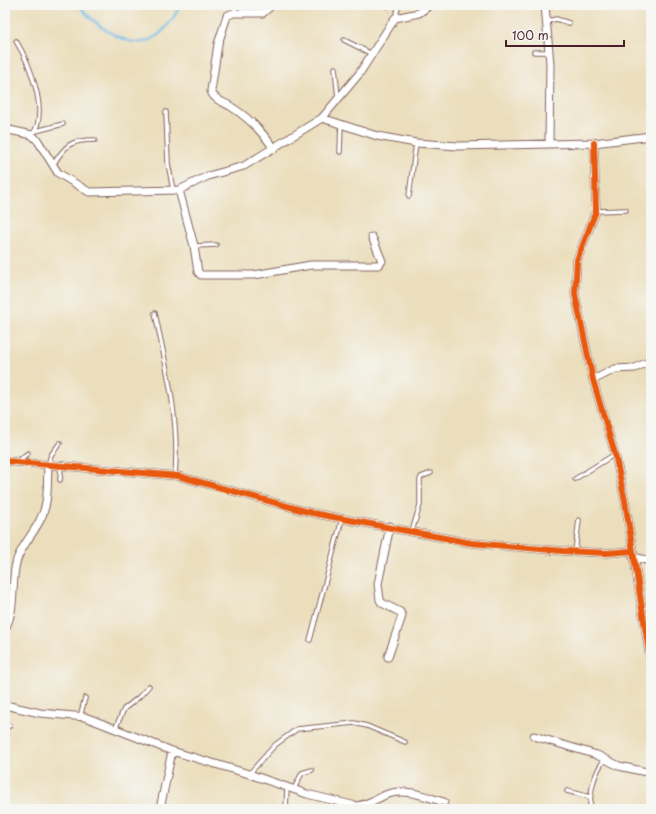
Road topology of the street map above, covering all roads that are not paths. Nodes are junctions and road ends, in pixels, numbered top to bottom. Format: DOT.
graph roads {
  1 [pos="272,5"];
  2 [pos="399,5"];
  3 [pos="430,5"];
  4 [pos="545,5"];
  5 [pos="235,9"];
  6 [pos="394,19"];
  7 [pos="548,20"];
  8 [pos="569,23"];
  9 [pos="16,40"];
  10 [pos="344,40"];
  11 [pos="534,52"];
  12 [pos="550,52"];
  13 [pos="372,54"];
  14 [pos="335,68"];
  15 [pos="338,100"];
  16 [pos="166,112"];
  17 [pos="322,118"];
  18 [pos="63,124"];
  19 [pos="341,124"];
  20 [pos="5,129"];
  21 [pos="34,133"];
  22 [pos="651,136"];
  23 [pos="95,140"];
  24 [pos="416,143"];
  25 [pos="594,143"];
  26 [pos="548,144"];
  27 [pos="274,149"];
  28 [pos="340,152"];
  29 [pos="52,166"];
  30 [pos="176,190"];
  31 [pos="408,196"];
  32 [pos="626,210"];
  33 [pos="596,211"];
  34 [pos="372,238"];
  35 [pos="216,245"];
  36 [pos="194,246"];
  37 [pos="155,312"];
  38 [pos="651,363"];
  39 [pos="594,380"];
  40 [pos="60,443"];
  41 [pos="28,453"];
  42 [pos="615,454"];
  43 [pos="5,460"];
  44 [pos="17,462"];
  45 [pos="48,465"];
  46 [pos="61,466"];
  47 [pos="431,473"];
  48 [pos="175,476"];
  49 [pos="575,478"];
  50 [pos="60,480"];
  51 [pos="342,518"];
  52 [pos="579,520"];
  53 [pos="390,526"];
  54 [pos="412,531"];
  55 [pos="575,552"];
  56 [pos="633,554"];
  57 [pos="651,561"];
  58 [pos="5,629"];
  59 [pos="310,640"];
  60 [pos="388,658"];
  61 [pos="651,665"];
  62 [pos="149,686"];
  63 [pos="85,698"];
  64 [pos="5,705"];
  65 [pos="80,717"];
  66 [pos="5,726"];
  67 [pos="10,726"];
  68 [pos="115,729"];
  69 [pos="534,736"];
  70 [pos="405,742"];
  71 [pos="172,751"];
  72 [pos="605,759"];
  73 [pos="312,770"];
  74 [pos="651,773"];
  75 [pos="249,774"];
  76 [pos="291,788"];
  77 [pos="567,791"];
  78 [pos="590,796"];
  79 [pos="444,802"];
  80 [pos="160,809"];
  81 [pos="286,809"];
  82 [pos="590,809"];
  1 -- 5 [label="street"];
  2 -- 6 [label="lane"];
  3 -- 6 [label="street"];
  4 -- 7 [label="street"];
  5 -- 27 [label="street"];
  6 -- 13 [label="street"];
  7 -- 8 [label="lane"];
  7 -- 12 [label="street"];
  9 -- 21 [label="lane"];
  10 -- 13 [label="lane"];
  11 -- 12 [label="lane"];
  12 -- 26 [label="street"];
  13 -- 15 [label="street"];
  14 -- 15 [label="lane"];
  15 -- 17 [label="street"];
  16 -- 30 [label="lane"];
  17 -- 19 [label="street"];
  17 -- 27 [label="street"];
  18 -- 21 [label="lane"];
  19 -- 24 [label="street"];
  19 -- 28 [label="lane"];
  20 -- 21 [label="street"];
  21 -- 29 [label="street"];
  22 -- 25 [label="street"];
  23 -- 29 [label="lane"];
  24 -- 26 [label="street"];
  24 -- 31 [label="lane"];
  25 -- 26 [label="street"];
  25 -- 33 [label="street"];
  27 -- 30 [label="street"];
  29 -- 30 [label="street"];
  30 -- 36 [label="street"];
  32 -- 33 [label="lane"];
  33 -- 39 [label="street"];
  34 -- 36 [label="street"];
  35 -- 36 [label="lane"];
  37 -- 48 [label="lane"];
  38 -- 39 [label="street"];
  39 -- 42 [label="street"];
  40 -- 45 [label="lane"];
  41 -- 44 [label="lane"];
  42 -- 49 [label="lane"];
  42 -- 56 [label="street"];
  43 -- 44 [label="street"];
  44 -- 45 [label="street"];
  45 -- 46 [label="street"];
  45 -- 58 [label="street"];
  46 -- 48 [label="street"];
  46 -- 50 [label="lane"];
  47 -- 54 [label="lane"];
  48 -- 51 [label="street"];
  51 -- 53 [label="street"];
  51 -- 59 [label="lane"];
  52 -- 55 [label="lane"];
  53 -- 54 [label="street"];
  53 -- 60 [label="street"];
  54 -- 55 [label="street"];
  55 -- 56 [label="street"];
  56 -- 57 [label="street"];
  56 -- 61 [label="street"];
  62 -- 68 [label="lane"];
  63 -- 65 [label="lane"];
  64 -- 65 [label="street"];
  65 -- 68 [label="street"];
  66 -- 67 [label="lane"];
  68 -- 71 [label="street"];
  69 -- 72 [label="street"];
  70 -- 75 [label="lane"];
  71 -- 75 [label="street"];
  71 -- 80 [label="street"];
  72 -- 74 [label="street"];
  72 -- 78 [label="lane"];
  73 -- 76 [label="lane"];
  75 -- 76 [label="street"];
  76 -- 79 [label="street"];
  76 -- 81 [label="lane"];
  77 -- 78 [label="lane"];
  78 -- 82 [label="lane"];
}
